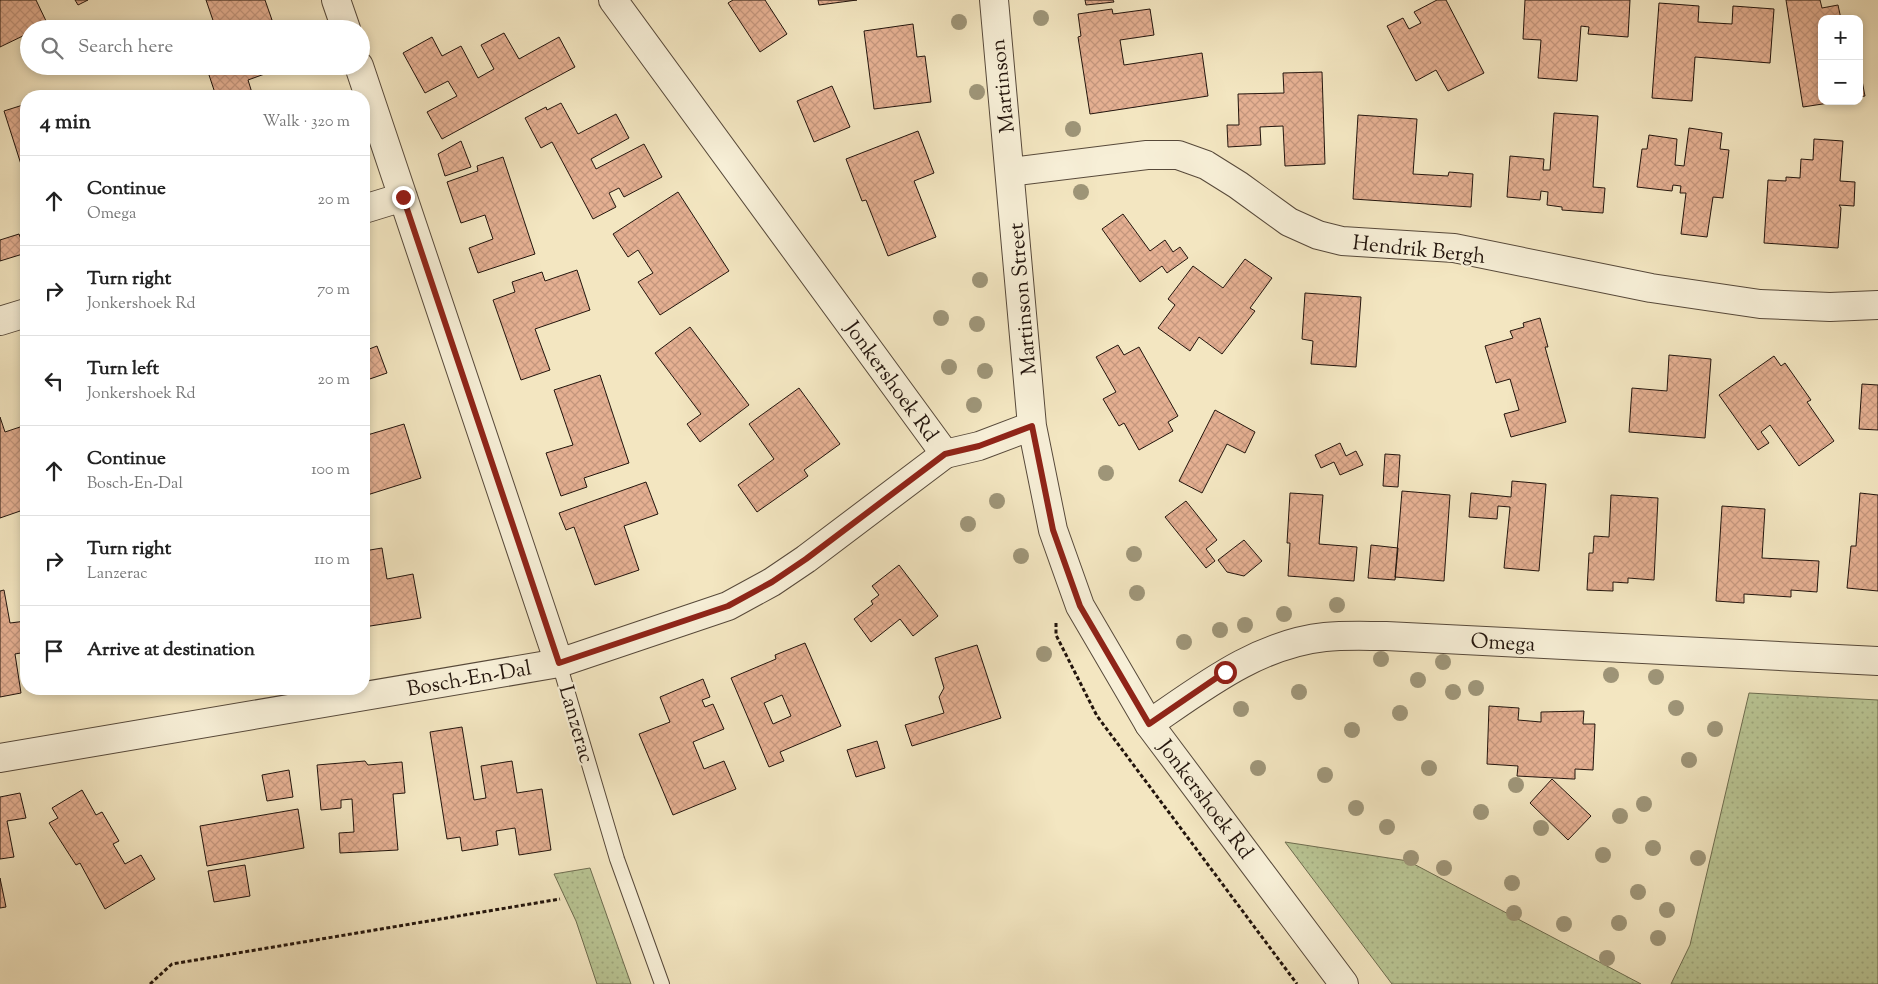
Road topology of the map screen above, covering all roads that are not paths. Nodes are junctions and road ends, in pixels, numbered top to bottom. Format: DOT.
graph roads {
  1 [pos="336,0"];
  2 [pos="614,0"];
  3 [pos="994,0"];
  4 [pos="343,20"];
  5 [pos="362,75"];
  6 [pos="367,90"];
  7 [pos="370,99"];
  8 [pos="1010,172"];
  9 [pos="403,197"];
  10 [pos="370,207"];
  11 [pos="1878,305"];
  12 [pos="20,315"];
  13 [pos="0,321"];
  14 [pos="1032,426"];
  15 [pos="945,454"];
  16 [pos="1878,661"];
  17 [pos="559,663"];
  18 [pos="1149,724"];
  19 [pos="0,758"];
  20 [pos="662,984"];
  21 [pos="1344,984"];
  1 -- 4 [label="street"];
  2 -- 15 [label="street, Jonkershoek Rd"];
  3 -- 8 [label="street, Martinson"];
  5 -- 6 [label="street, Lanzerac"];
  7 -- 9 [label="street, Lanzerac"];
  8 -- 11 [label="street, Hendrik Bergh"];
  8 -- 14 [label="street, Martinson Street"];
  9 -- 10 [label="street"];
  9 -- 17 [label="street, Lanzerac"];
  12 -- 13 [label="street"];
  14 -- 15 [label="street, Jonkershoek Rd"];
  14 -- 18 [label="street, Jonkershoek Rd"];
  15 -- 17 [label="street, Bosch-En-Dal"];
  16 -- 18 [label="street, Omega"];
  17 -- 19 [label="street, Bosch-En-Dal"];
  17 -- 20 [label="lane, Lanzerac"];
  18 -- 21 [label="street, Jonkershoek Rd"];
}
